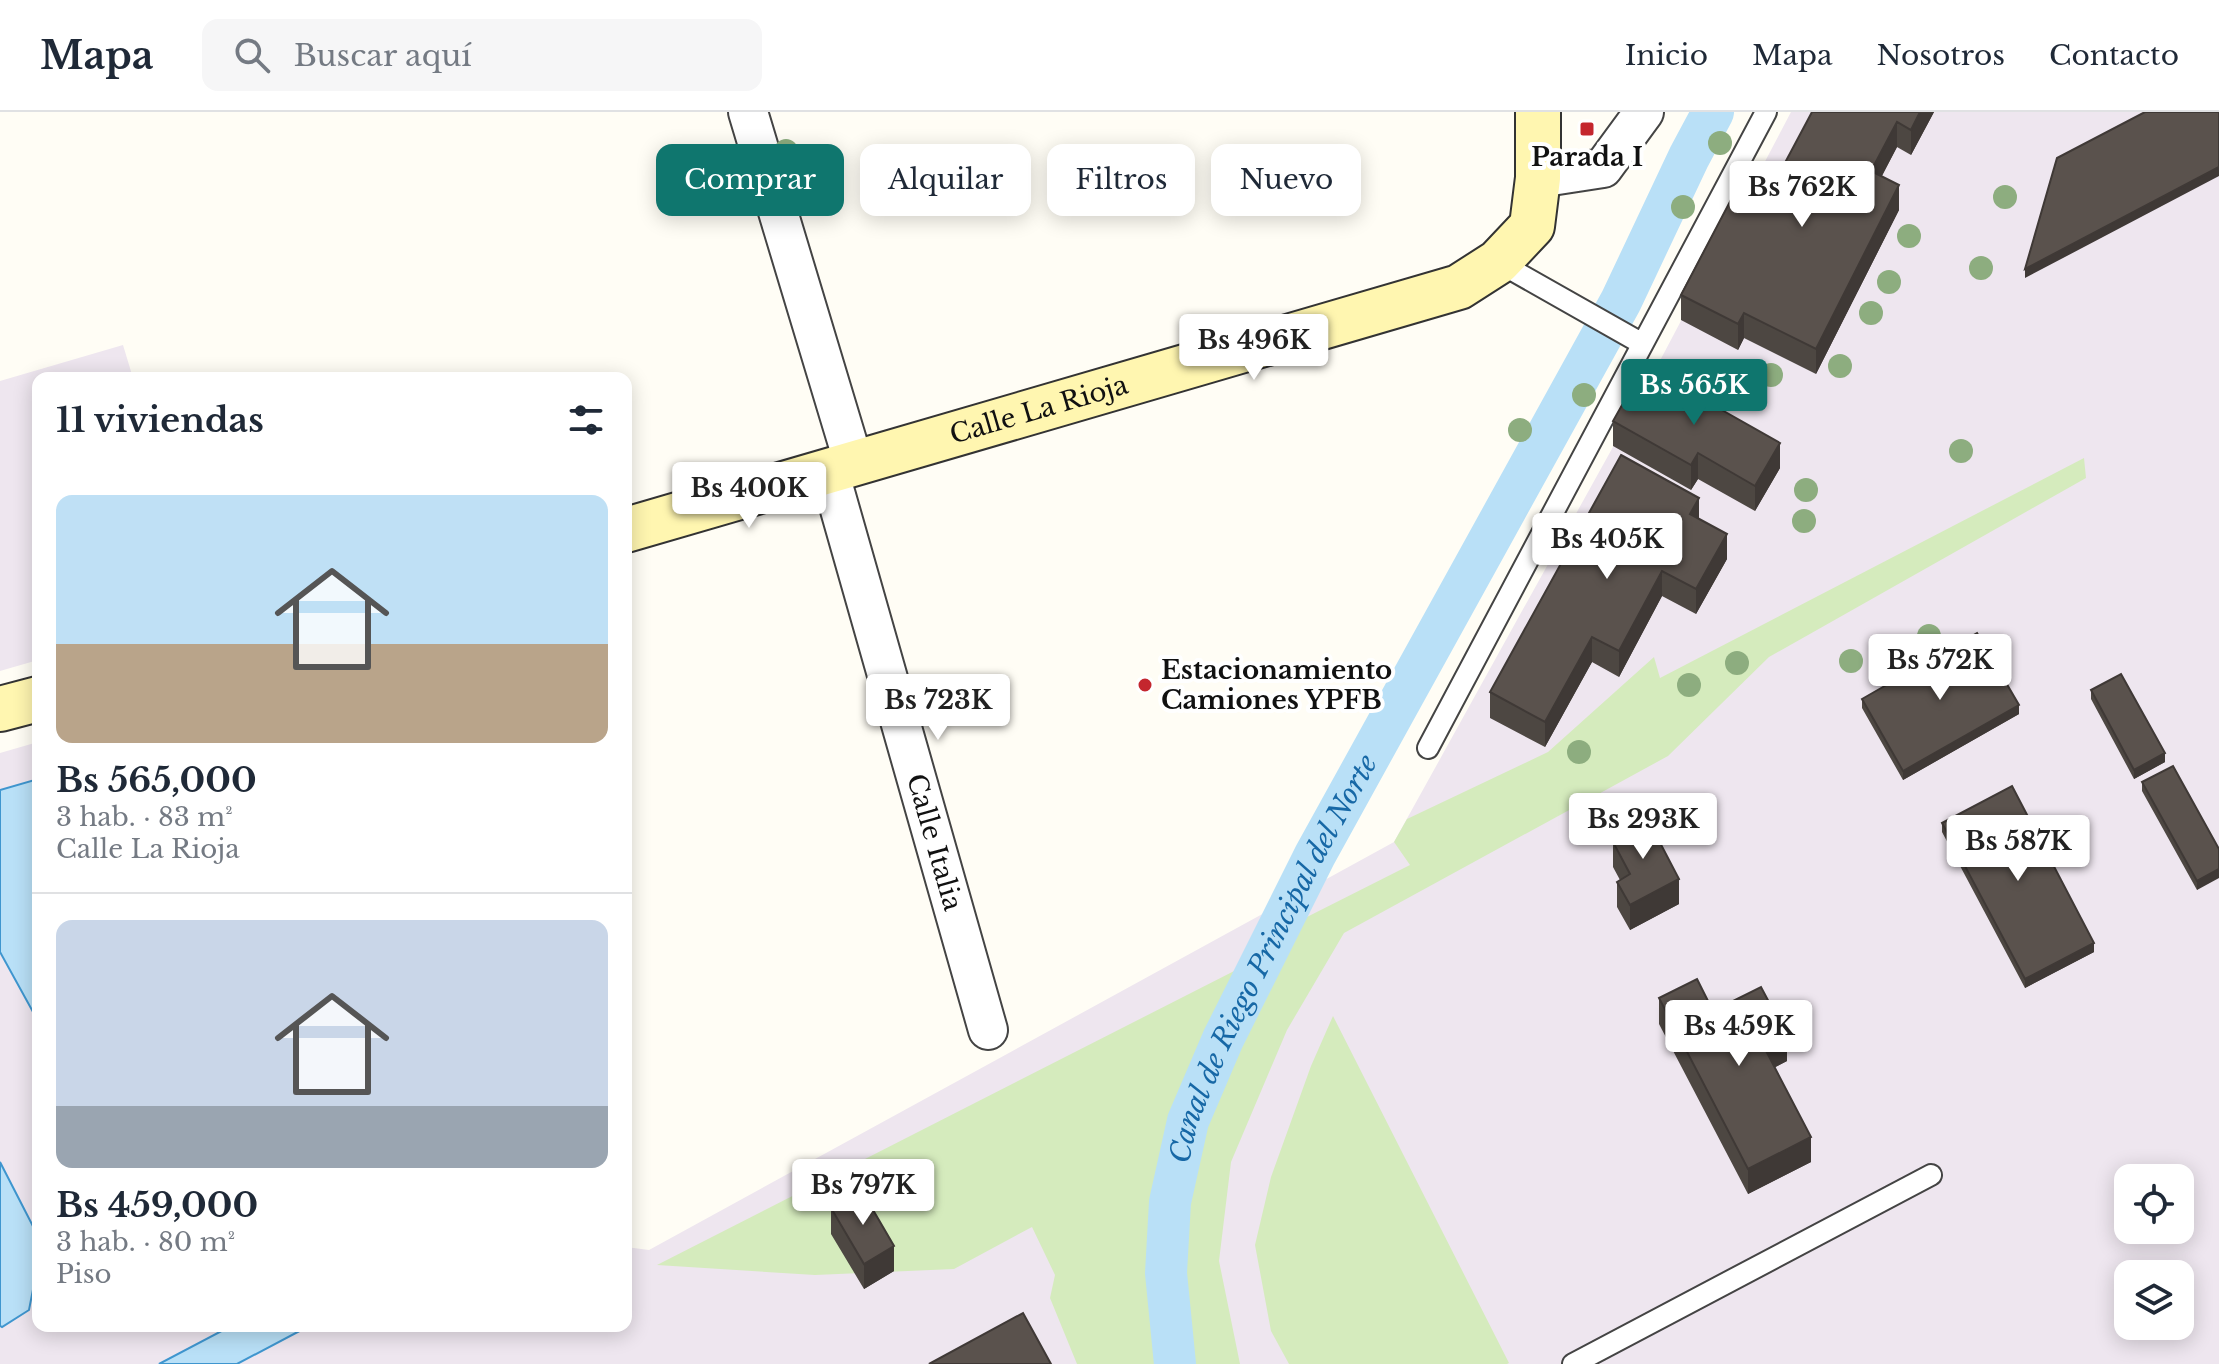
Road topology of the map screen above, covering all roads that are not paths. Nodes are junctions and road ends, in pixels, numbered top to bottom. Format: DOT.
graph roads {
  1 [pos="748,112"];
  2 [pos="1538,112"];
  3 [pos="1644,112"];
  4 [pos="1766,112"];
  5 [pos="1538,178"];
  6 [pos="1498,262"];
  7 [pos="1641,343"];
  8 [pos="841,468"];
  9 [pos="632,528"];
  10 [pos="32,701"];
  11 [pos="0,709"];
  12 [pos="1428,748"];
  13 [pos="988,1030"];
  14 [pos="1931,1175"];
  15 [pos="1573,1364"];
  1 -- 8 [label="street, Calle Italia"];
  2 -- 5 [label="street, Calle La Rioja"];
  3 -- 5 [label="street"];
  4 -- 7 [label="lane"];
  5 -- 6 [label="street, Calle La Rioja"];
  6 -- 7 [label="lane"];
  6 -- 8 [label="street, Calle La Rioja"];
  7 -- 12 [label="lane"];
  8 -- 9 [label="street, Calle La Rioja"];
  8 -- 13 [label="street, Calle Italia"];
  10 -- 11 [label="street"];
  14 -- 15 [label="lane"];
}
